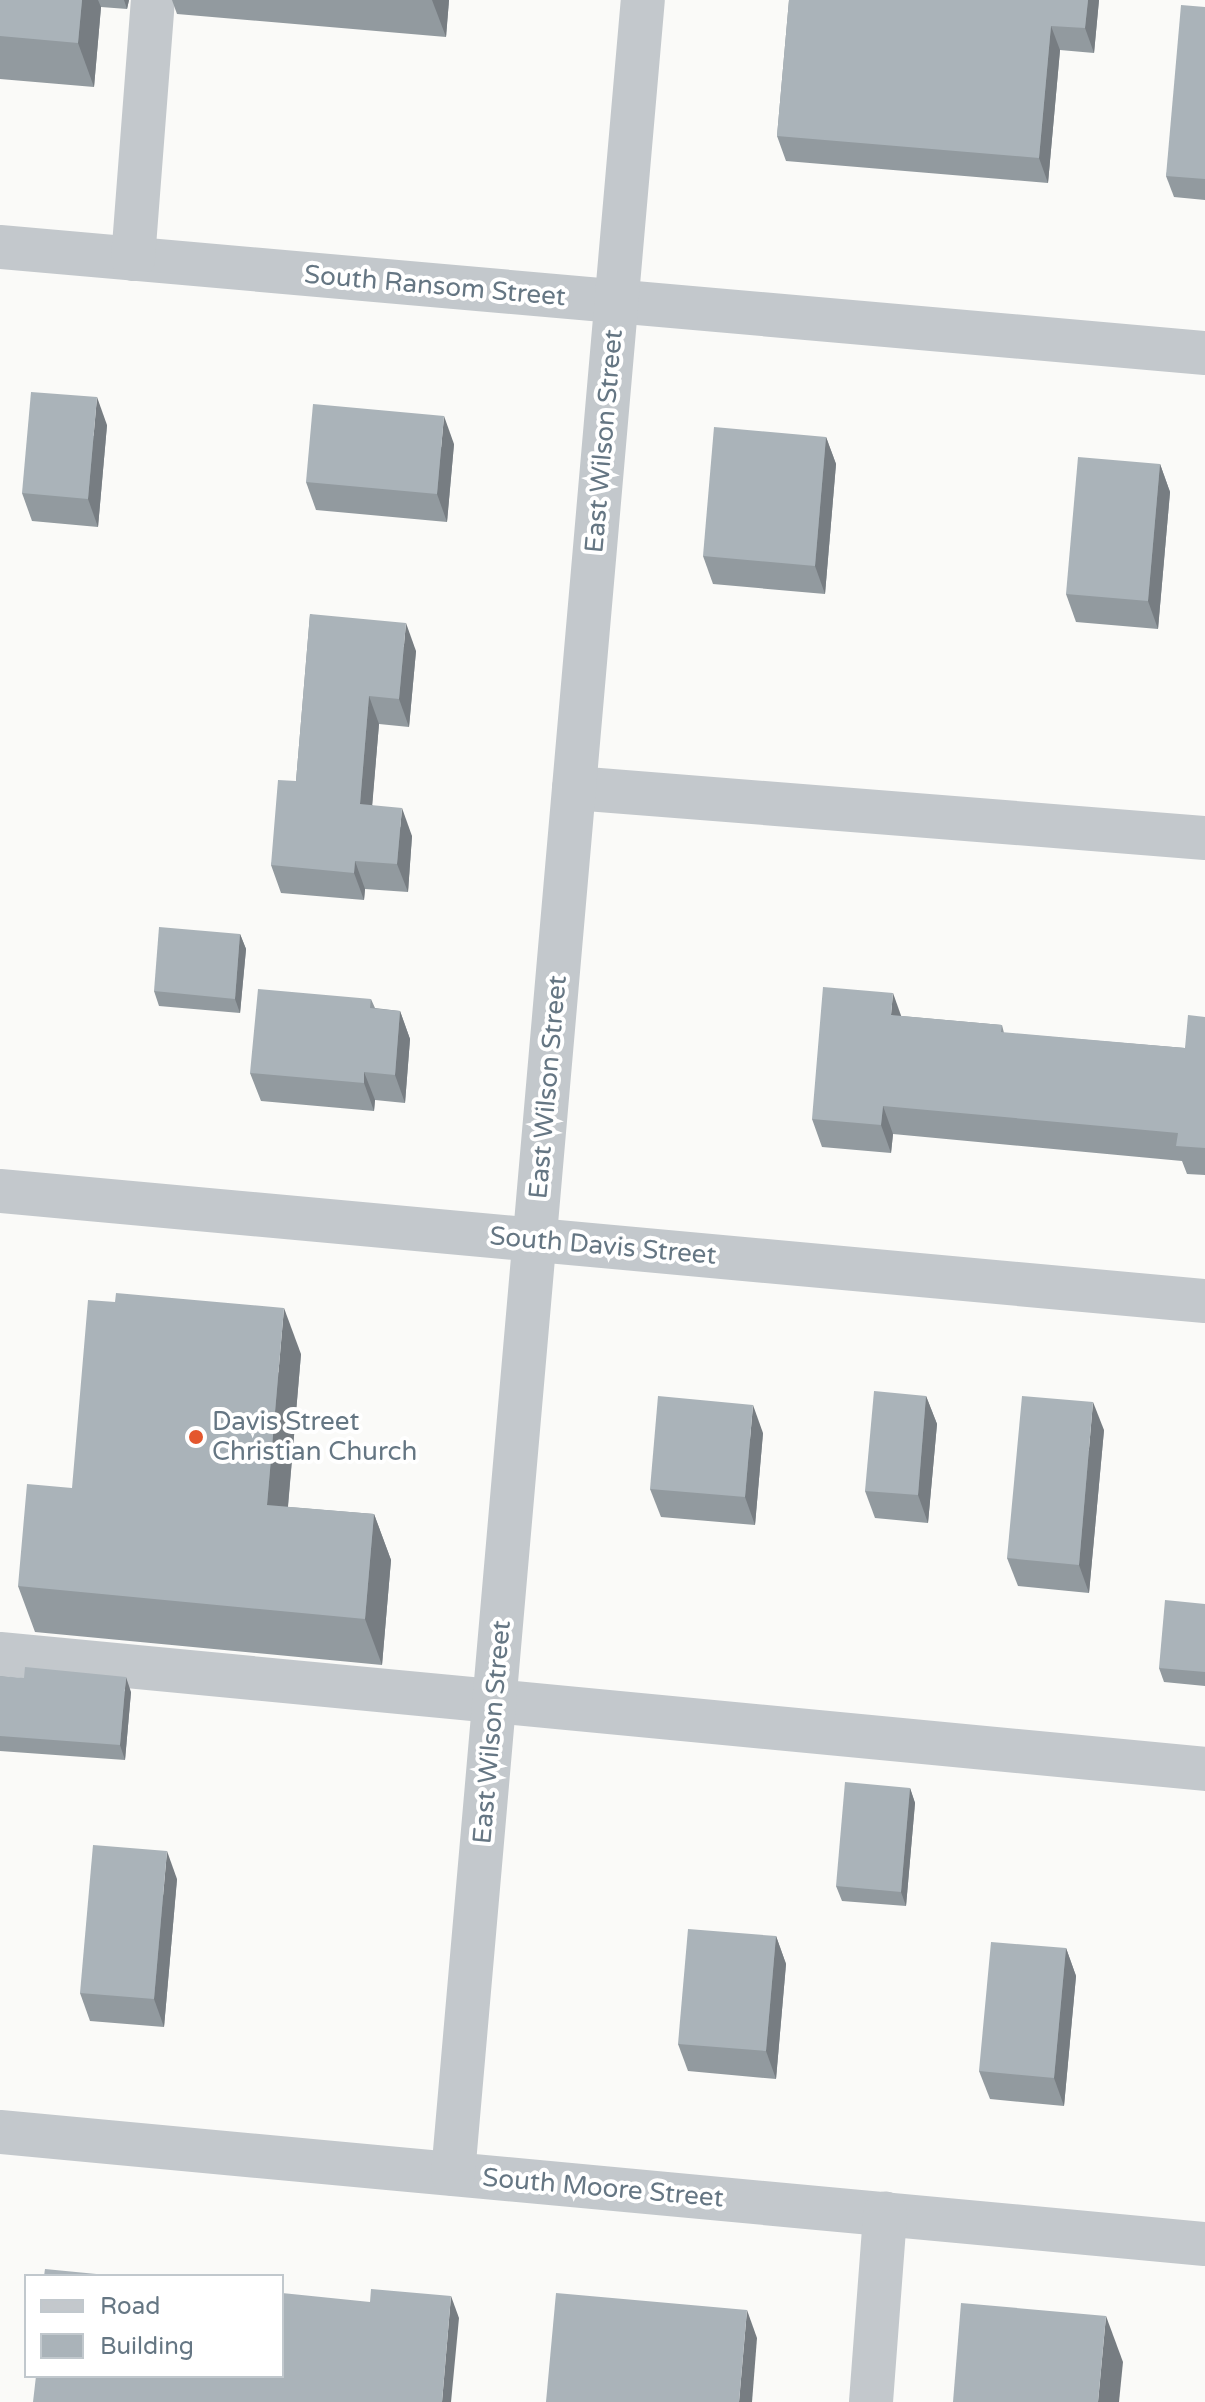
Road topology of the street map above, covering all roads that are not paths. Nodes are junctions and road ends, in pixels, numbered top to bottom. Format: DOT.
graph roads {
  1 [pos="153,0"];
  2 [pos="643,0"];
  3 [pos="0,247"];
  4 [pos="133,259"];
  5 [pos="616,302"];
  6 [pos="1205,353"];
  7 [pos="574,788"];
  8 [pos="1205,838"];
  9 [pos="0,1191"];
  10 [pos="535,1241"];
  11 [pos="1205,1301"];
  12 [pos="0,1654"];
  13 [pos="495,1702"];
  14 [pos="1205,1769"];
  15 [pos="0,2132"];
  16 [pos="453,2174"];
  17 [pos="885,2214"];
  18 [pos="1205,2244"];
  19 [pos="871,2402"];
  1 -- 4 [label="street"];
  2 -- 5 [label="street, East Wilson Street"];
  3 -- 4 [label="street, South Ransom Street"];
  4 -- 5 [label="street, South Ransom Street"];
  5 -- 6 [label="street, South Ransom Street"];
  5 -- 7 [label="street, East Wilson Street"];
  7 -- 8 [label="street"];
  7 -- 10 [label="street, East Wilson Street"];
  9 -- 10 [label="street, South Davis Street"];
  10 -- 11 [label="street, South Davis Street"];
  10 -- 13 [label="street, East Wilson Street"];
  12 -- 13 [label="street"];
  13 -- 14 [label="street"];
  13 -- 16 [label="street, East Wilson Street"];
  15 -- 16 [label="street, South Moore Street"];
  16 -- 17 [label="street, South Moore Street"];
  17 -- 18 [label="street, South Moore Street"];
  17 -- 19 [label="street"];
}
